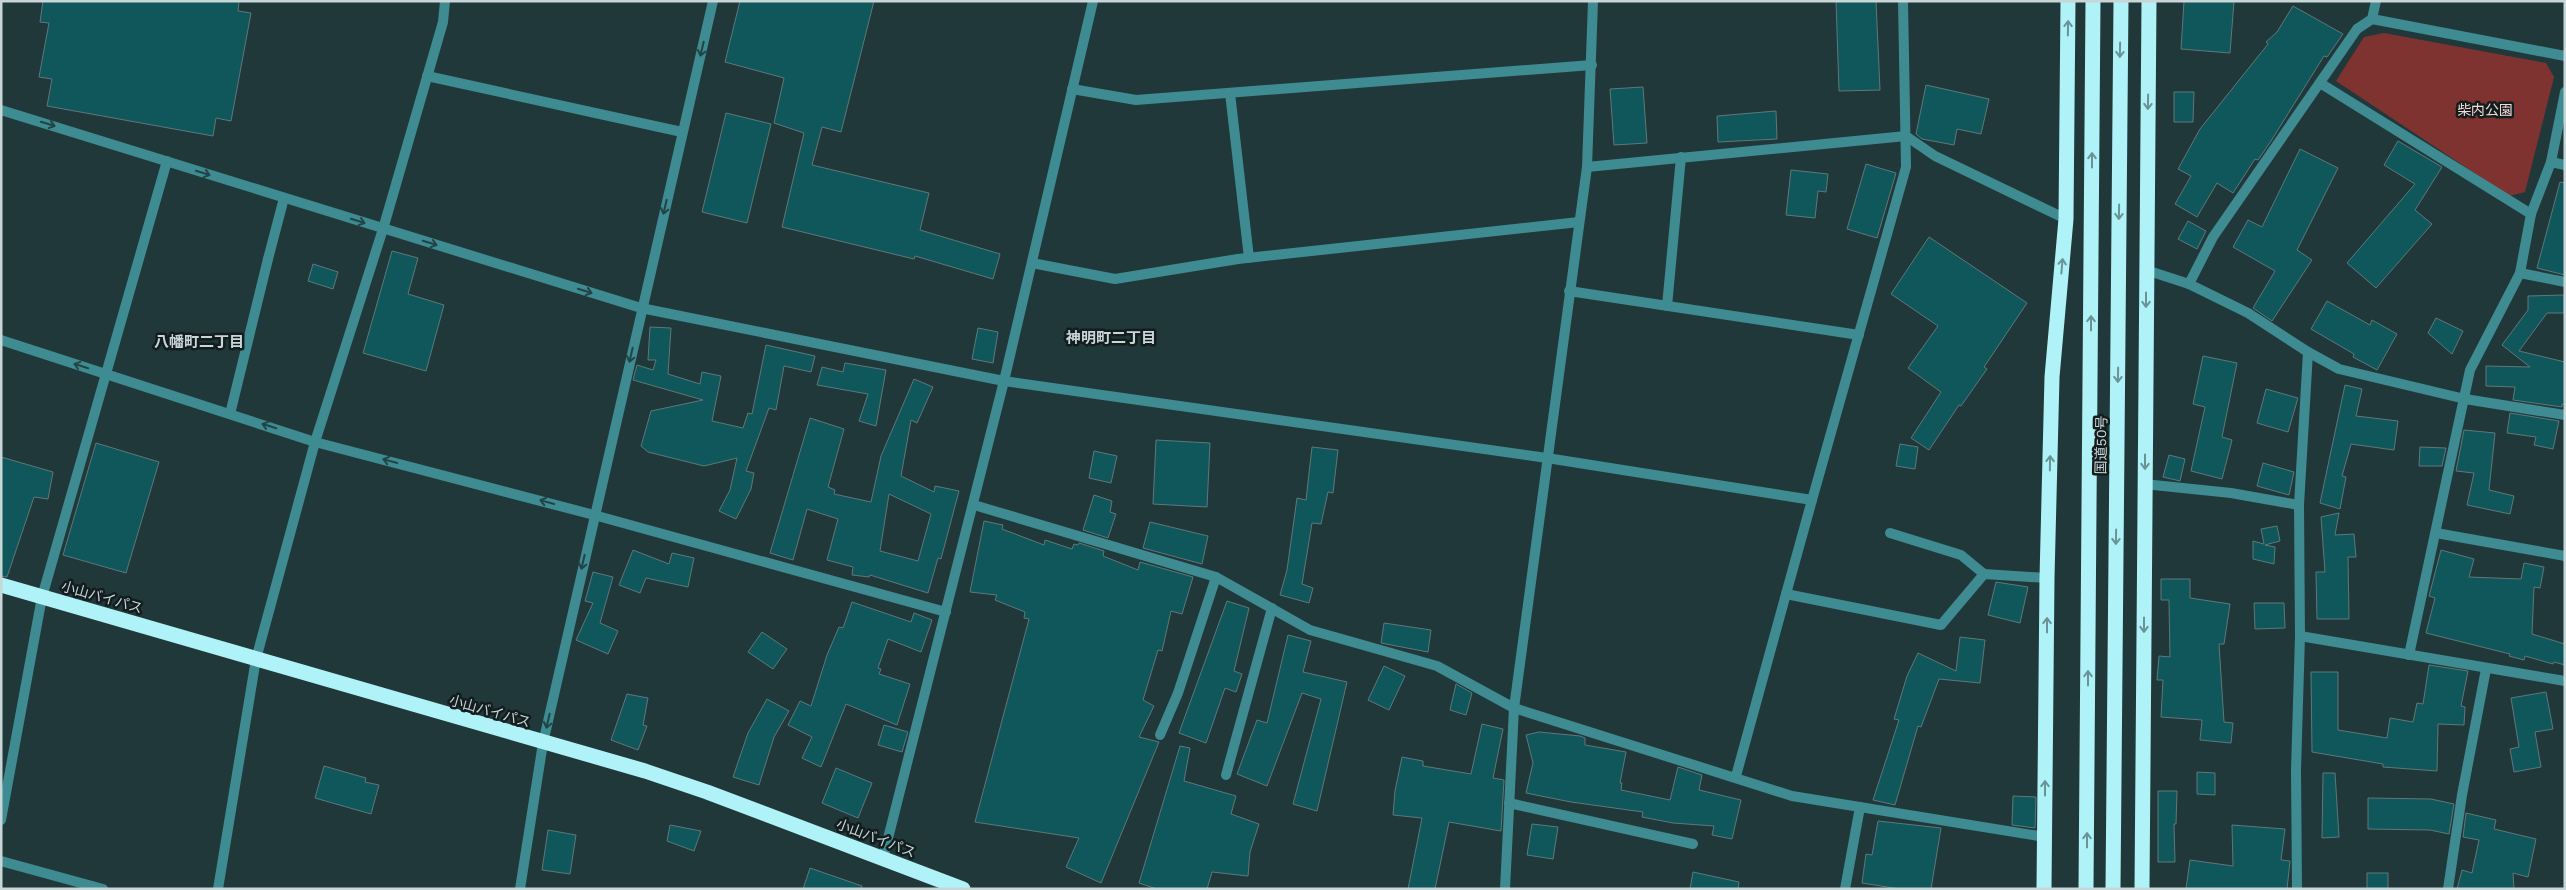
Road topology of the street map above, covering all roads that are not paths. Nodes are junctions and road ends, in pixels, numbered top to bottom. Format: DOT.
graph roads {
  1 [pos="445,1"];
  2 [pos="713,1"];
  3 [pos="1093,1"];
  4 [pos="1593,1"];
  5 [pos="1902,1"];
  6 [pos="2068,1"];
  7 [pos="2093,1"];
  8 [pos="2121,1"];
  9 [pos="2149,1"];
  10 [pos="2376,1"];
  11 [pos="2372,19"];
  12 [pos="2565,56"];
  13 [pos="1592,65"];
  14 [pos="427,76"];
  15 [pos="2320,83"];
  16 [pos="1072,89"];
  17 [pos="2565,92"];
  18 [pos="1230,93"];
  19 [pos="1,110"];
  20 [pos="682,132"];
  21 [pos="1906,136"];
  22 [pos="1681,157"];
  23 [pos="167,161"];
  24 [pos="2551,162"];
  25 [pos="2565,165"];
  26 [pos="1587,167"];
  27 [pos="284,198"];
  28 [pos="2531,214"];
  29 [pos="2066,219"];
  30 [pos="1579,222"];
  31 [pos="383,229"];
  32 [pos="1249,258"];
  33 [pos="1032,263"];
  34 [pos="2146,270"];
  35 [pos="2520,273"];
  36 [pos="2565,282"];
  37 [pos="2189,284"];
  38 [pos="1570,291"];
  39 [pos="1667,306"];
  40 [pos="642,308"];
  41 [pos="1859,336"];
  42 [pos="1,340"];
  43 [pos="2308,352"];
  44 [pos="106,374"];
  45 [pos="1004,381"];
  46 [pos="2465,399"];
  47 [pos="230,414"];
  48 [pos="2565,415"];
  49 [pos="315,442"];
  50 [pos="1546,458"];
  51 [pos="2144,484"];
  52 [pos="1812,500"];
  53 [pos="974,505"];
  54 [pos="2299,505"];
  55 [pos="594,515"];
  56 [pos="1890,533"];
  57 [pos="2436,533"];
  58 [pos="2565,556"];
  59 [pos="1984,574"];
  60 [pos="1216,577"];
  61 [pos="2047,578"];
  62 [pos="1,586"];
  63 [pos="1786,594"];
  64 [pos="42,597"];
  65 [pos="1272,608"];
  66 [pos="946,612"];
  67 [pos="2300,636"];
  68 [pos="2409,655"];
  69 [pos="256,659"];
  70 [pos="2486,669"];
  71 [pos="2565,681"];
  72 [pos="1514,708"];
  73 [pos="1160,734"];
  74 [pos="543,743"];
  75 [pos="1226,775"];
  76 [pos="1736,776"];
  77 [pos="1509,802"];
  78 [pos="1860,807"];
  79 [pos="1,820"];
  80 [pos="2045,837"];
  81 [pos="1693,844"];
  82 [pos="883,858"];
  83 [pos="1,861"];
  84 [pos="103,889"];
  85 [pos="218,889"];
  86 [pos="520,889"];
  87 [pos="963,889"];
  88 [pos="1505,889"];
  89 [pos="1845,889"];
  90 [pos="2044,889"];
  91 [pos="2086,889"];
  92 [pos="2113,889"];
  93 [pos="2142,889"];
  94 [pos="2297,889"];
  95 [pos="2448,889"];
  1 -- 14 [label="street"];
  2 -- 20 [label="street, one-way"];
  3 -- 16 [label="street"];
  4 -- 13 [label="street"];
  5 -- 21 [label="street"];
  29 -- 6 [label="highway, one-way"];
  91 -- 7 [label="highway, 国道50号, one-way"];
  8 -- 92 [label="highway, 国道50号, one-way"];
  9 -- 34 [label="highway, one-way"];
  10 -- 11 [label="street"];
  11 -- 12 [label="street"];
  11 -- 15 [label="street"];
  13 -- 18 [label="street"];
  13 -- 26 [label="street"];
  14 -- 20 [label="street"];
  14 -- 31 [label="street"];
  15 -- 28 [label="street"];
  15 -- 37 [label="street"];
  16 -- 18 [label="street"];
  16 -- 33 [label="street"];
  17 -- 24 [label="street"];
  18 -- 32 [label="street"];
  19 -- 23 [label="street, one-way"];
  20 -- 40 [label="street, one-way"];
  21 -- 22 [label="street"];
  21 -- 29 [label="street"];
  21 -- 41 [label="street"];
  22 -- 26 [label="street"];
  22 -- 39 [label="street"];
  23 -- 27 [label="street, one-way"];
  23 -- 44 [label="street"];
  24 -- 25 [label="street"];
  24 -- 28 [label="street"];
  26 -- 30 [label="street"];
  27 -- 31 [label="street, one-way"];
  27 -- 47 [label="street"];
  28 -- 35 [label="street"];
  61 -- 29 [label="highway, one-way"];
  30 -- 32 [label="street"];
  30 -- 38 [label="street"];
  31 -- 40 [label="street, one-way"];
  31 -- 49 [label="street"];
  32 -- 33 [label="street"];
  33 -- 45 [label="street"];
  34 -- 37 [label="street"];
  34 -- 51 [label="highway, one-way"];
  35 -- 36 [label="street"];
  35 -- 46 [label="street"];
  37 -- 43 [label="street"];
  38 -- 39 [label="street"];
  38 -- 50 [label="street"];
  39 -- 41 [label="street"];
  40 -- 45 [label="street"];
  40 -- 55 [label="street, one-way"];
  41 -- 52 [label="street"];
  44 -- 42 [label="street, one-way"];
  43 -- 46 [label="street"];
  43 -- 54 [label="street"];
  44 -- 47 [label="street"];
  44 -- 64 [label="street"];
  45 -- 50 [label="street"];
  45 -- 53 [label="street"];
  46 -- 48 [label="street"];
  46 -- 57 [label="street"];
  49 -- 47 [label="street, one-way"];
  55 -- 49 [label="street, one-way"];
  49 -- 69 [label="street"];
  50 -- 52 [label="street"];
  50 -- 72 [label="street"];
  51 -- 54 [label="street"];
  51 -- 93 [label="highway, one-way"];
  52 -- 63 [label="street"];
  53 -- 60 [label="street"];
  53 -- 66 [label="street"];
  54 -- 67 [label="street"];
  55 -- 66 [label="street"];
  55 -- 74 [label="street, one-way"];
  56 -- 59 [label="street"];
  57 -- 58 [label="street"];
  57 -- 68 [label="street"];
  59 -- 61 [label="street"];
  59 -- 63 [label="street"];
  60 -- 65 [label="street"];
  60 -- 73 [label="street"];
  80 -- 61 [label="highway, one-way"];
  62 -- 64 [label="highway, 小山バイパス"];
  63 -- 76 [label="street"];
  64 -- 69 [label="highway, 小山バイパス"];
  64 -- 79 [label="street"];
  65 -- 72 [label="street"];
  65 -- 75 [label="street"];
  66 -- 82 [label="street"];
  67 -- 68 [label="street"];
  67 -- 94 [label="street"];
  68 -- 70 [label="street"];
  69 -- 74 [label="highway, 小山バイパス"];
  69 -- 85 [label="street"];
  70 -- 71 [label="street"];
  70 -- 95 [label="street"];
  72 -- 76 [label="street"];
  72 -- 77 [label="street"];
  74 -- 82 [label="highway, 小山バイパス"];
  74 -- 86 [label="street"];
  76 -- 78 [label="street"];
  77 -- 81 [label="street"];
  77 -- 88 [label="street"];
  78 -- 80 [label="street"];
  78 -- 89 [label="street"];
  80 -- 90 [label="highway"];
  82 -- 87 [label="highway, 小山バイパス"];
  83 -- 84 [label="street"];
}
